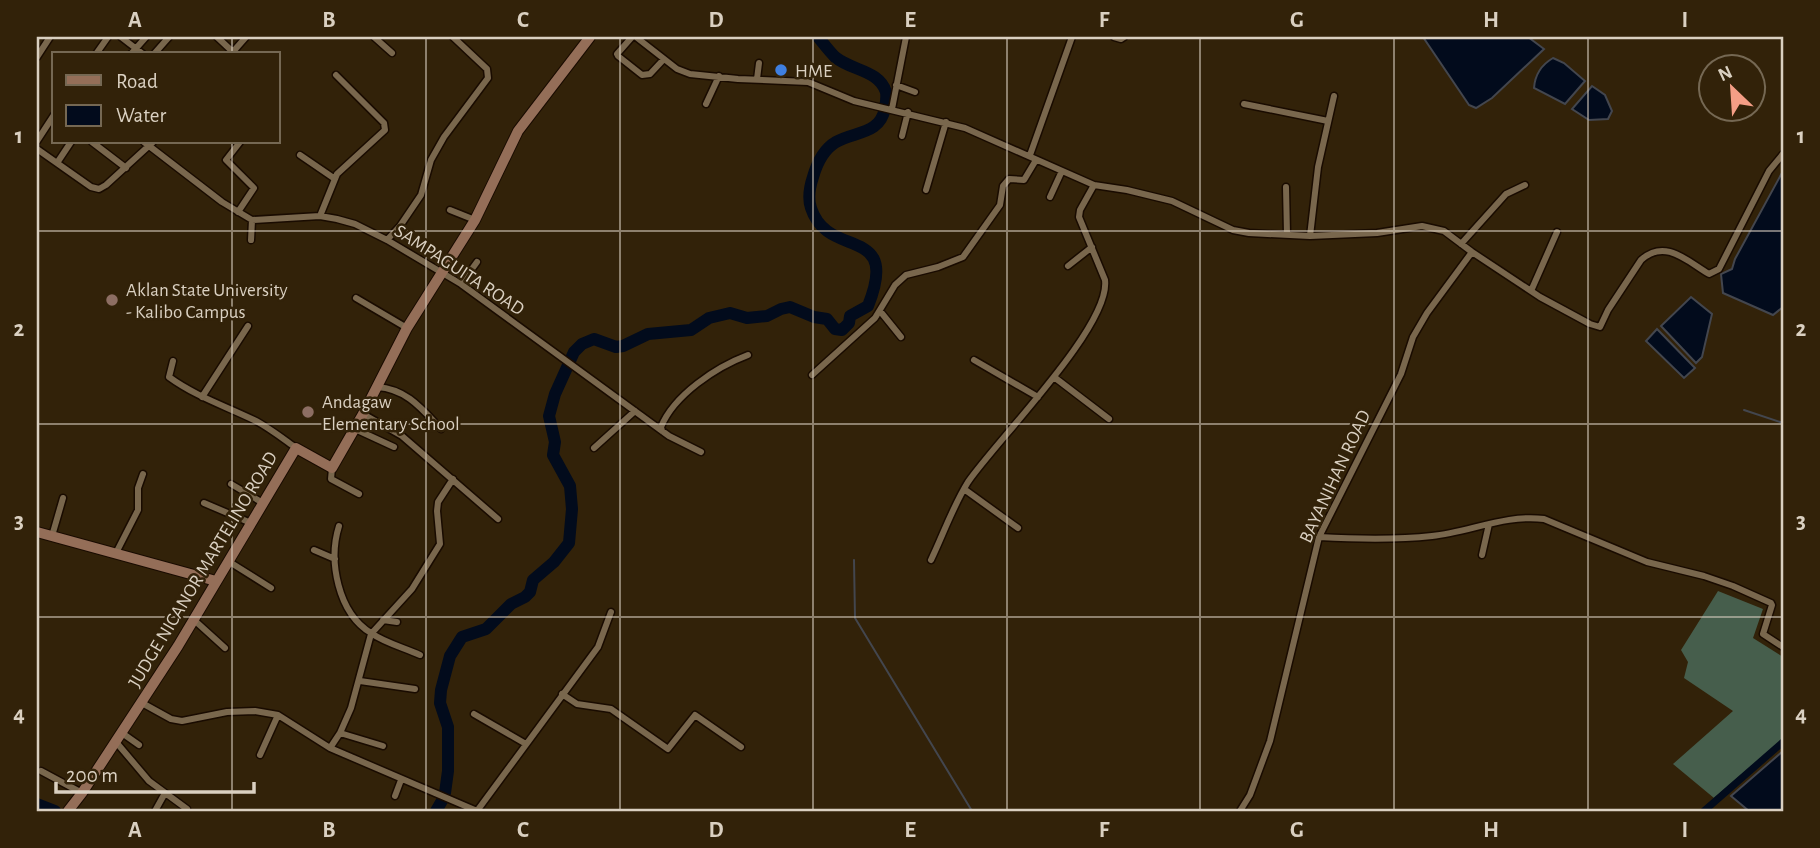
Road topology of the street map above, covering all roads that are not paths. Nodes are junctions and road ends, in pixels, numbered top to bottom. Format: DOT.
graph roads {
  1 [pos="50,37"];
  2 [pos="108,37"];
  3 [pos="121,37"];
  4 [pos="146,37"];
  5 [pos="169,37"];
  6 [pos="217,37"];
  7 [pos="246,37"];
  8 [pos="374,37"];
  9 [pos="453,37"];
  10 [pos="590,37"];
  11 [pos="634,37"];
  12 [pos="906,37"];
  13 [pos="1072,37"];
  14 [pos="1114,37"];
  15 [pos="1124,37"];
  16 [pos="37,39"];
  17 [pos="44,45"];
  18 [pos="160,47"];
  19 [pos="97,52"];
  20 [pos="133,52"];
  21 [pos="156,52"];
  22 [pos="231,52"];
  23 [pos="233,52"];
  24 [pos="392,53"];
  25 [pos="37,57"];
  26 [pos="664,59"];
  27 [pos="683,60"];
  28 [pos="759,63"];
  29 [pos="677,69"];
  30 [pos="336,75"];
  31 [pos="719,76"];
  32 [pos="757,79"];
  33 [pos="896,85"];
  34 [pos="915,92"];
  35 [pos="1334,96"];
  36 [pos="706,104"];
  37 [pos="1244,104"];
  38 [pos="890,108"];
  39 [pos="908,113"];
  40 [pos="52,119"];
  41 [pos="1328,121"];
  42 [pos="946,122"];
  43 [pos="902,136"];
  44 [pos="37,141"];
  45 [pos="70,144"];
  46 [pos="95,144"];
  47 [pos="148,144"];
  48 [pos="150,144"];
  49 [pos="238,144"];
  50 [pos="37,149"];
  51 [pos="1783,154"];
  52 [pos="300,155"];
  53 [pos="1033,158"];
  54 [pos="57,163"];
  55 [pos="126,168"];
  56 [pos="1061,173"];
  57 [pos="335,178"];
  58 [pos="1525,184"];
  59 [pos="1094,186"];
  60 [pos="1286,187"];
  61 [pos="926,190"];
  62 [pos="1051,197"];
  63 [pos="450,210"];
  64 [pos="238,212"];
  65 [pos="320,216"];
  66 [pos="252,220"];
  67 [pos="475,220"];
  68 [pos="1557,232"];
  69 [pos="1287,234"];
  70 [pos="1310,236"];
  71 [pos="251,240"];
  72 [pos="387,240"];
  73 [pos="1461,244"];
  74 [pos="1092,247"];
  75 [pos="1472,252"];
  76 [pos="477,262"];
  77 [pos="1068,266"];
  78 [pos="441,271"];
  79 [pos="461,284"];
  80 [pos="1531,291"];
  81 [pos="356,298"];
  82 [pos="880,312"];
  83 [pos="248,326"];
  84 [pos="407,328"];
  85 [pos="901,337"];
  86 [pos="748,355"];
  87 [pos="974,360"];
  88 [pos="173,361"];
  89 [pos="812,374"];
  90 [pos="1054,377"];
  91 [pos="377,387"];
  92 [pos="202,397"];
  93 [pos="1038,397"];
  94 [pos="635,411"];
  95 [pos="363,414"];
  96 [pos="1109,419"];
  97 [pos="355,429"];
  98 [pos="441,429"];
  99 [pos="662,431"];
  100 [pos="394,447"];
  101 [pos="296,448"];
  102 [pos="594,448"];
  103 [pos="701,452"];
  104 [pos="332,468"];
  105 [pos="143,474"];
  106 [pos="453,479"];
  107 [pos="230,484"];
  108 [pos="964,489"];
  109 [pos="359,494"];
  110 [pos="63,498"];
  111 [pos="204,503"];
  112 [pos="263,503"];
  113 [pos="498,519"];
  114 [pos="251,523"];
  115 [pos="1489,524"];
  116 [pos="339,526"];
  117 [pos="1018,527"];
  118 [pos="37,532"];
  119 [pos="51,536"];
  120 [pos="1319,537"];
  121 [pos="314,550"];
  122 [pos="116,553"];
  123 [pos="1482,555"];
  124 [pos="335,559"];
  125 [pos="931,560"];
  126 [pos="228,561"];
  127 [pos="216,581"];
  128 [pos="271,588"];
  129 [pos="611,611"];
  130 [pos="193,619"];
  131 [pos="383,620"];
  132 [pos="397,622"];
  133 [pos="371,634"];
  134 [pos="1783,647"];
  135 [pos="225,648"];
  136 [pos="420,655"];
  137 [pos="360,681"];
  138 [pos="415,689"];
  139 [pos="562,694"];
  140 [pos="142,703"];
  141 [pos="278,715"];
  142 [pos="474,715"];
  143 [pos="340,733"];
  144 [pos="119,737"];
  145 [pos="526,744"];
  146 [pos="139,745"];
  147 [pos="383,746"];
  148 [pos="741,747"];
  149 [pos="330,748"];
  150 [pos="260,755"];
  151 [pos="41,771"];
  152 [pos="401,780"];
  153 [pos="82,793"];
  154 [pos="164,793"];
  155 [pos="395,796"];
  156 [pos="187,809"];
  157 [pos="68,811"];
  158 [pos="155,811"];
  159 [pos="477,811"];
  160 [pos="1240,811"];
  1 -- 17 [label="street"];
  2 -- 19 [label="street"];
  3 -- 20 [label="street"];
  4 -- 18 [label="street"];
  4 -- 20 [label="street"];
  5 -- 18 [label="street"];
  6 -- 22 [label="street"];
  7 -- 23 [label="street"];
  8 -- 24 [label="street"];
  9 -- 72 [label="street"];
  10 -- 67 [label="street"];
  11 -- 26 [label="street"];
  11 -- 26 [label="street"];
  12 -- 33 [label="street"];
  13 -- 53 [label="street"];
  14 -- 15 [label="street"];
  16 -- 17 [label="street"];
  17 -- 25 [label="street"];
  18 -- 21 [label="street"];
  26 -- 29 [label="street"];
  27 -- 29 [label="street"];
  28 -- 32 [label="street"];
  29 -- 31 [label="street"];
  30 -- 57 [label="street"];
  31 -- 32 [label="street"];
  31 -- 36 [label="street"];
  32 -- 38 [label="street"];
  33 -- 34 [label="street"];
  33 -- 38 [label="street"];
  35 -- 41 [label="street"];
  37 -- 41 [label="street"];
  38 -- 39 [label="street"];
  39 -- 42 [label="street"];
  39 -- 43 [label="street"];
  40 -- 44 [label="street"];
  41 -- 70 [label="street"];
  42 -- 53 [label="street"];
  42 -- 61 [label="street"];
  45 -- 54 [label="street"];
  46 -- 55 [label="street"];
  47 -- 55 [label="street"];
  48 -- 64 [label="street"];
  49 -- 64 [label="street"];
  50 -- 54 [label="street"];
  51 -- 80 [label="street"];
  52 -- 57 [label="street"];
  53 -- 56 [label="street"];
  53 -- 82 [label="street"];
  54 -- 55 [label="street"];
  56 -- 59 [label="street"];
  56 -- 62 [label="street"];
  57 -- 65 [label="street"];
  58 -- 73 [label="street"];
  59 -- 69 [label="street"];
  59 -- 74 [label="street"];
  60 -- 69 [label="street"];
  63 -- 67 [label="street"];
  64 -- 66 [label="street"];
  65 -- 66 [label="street, SAMPAGUITA ROAD"];
  65 -- 72 [label="street, SAMPAGUITA ROAD"];
  66 -- 71 [label="street"];
  67 -- 78 [label="street"];
  68 -- 80 [label="street"];
  69 -- 70 [label="street"];
  70 -- 73 [label="street"];
  72 -- 78 [label="street, SAMPAGUITA ROAD"];
  73 -- 75 [label="street"];
  74 -- 77 [label="street"];
  74 -- 90 [label="street"];
  75 -- 80 [label="street"];
  75 -- 120 [label="street, BAYANIHAN ROAD"];
  76 -- 79 [label="street"];
  78 -- 79 [label="street, SAMPAGUITA ROAD"];
  78 -- 84 [label="street"];
  79 -- 94 [label="street, SAMPAGUITA ROAD"];
  81 -- 84 [label="street"];
  82 -- 85 [label="street"];
  82 -- 89 [label="street"];
  83 -- 92 [label="street"];
  84 -- 91 [label="street"];
  86 -- 99 [label="street"];
  87 -- 93 [label="street"];
  88 -- 92 [label="street"];
  90 -- 93 [label="street"];
  90 -- 96 [label="street"];
  91 -- 95 [label="street"];
  91 -- 98 [label="street"];
  92 -- 101 [label="street"];
  93 -- 108 [label="street"];
  94 -- 99 [label="street, SAMPAGUITA ROAD"];
  94 -- 102 [label="street"];
  95 -- 97 [label="street"];
  95 -- 106 [label="street"];
  97 -- 100 [label="street"];
  97 -- 104 [label="street"];
  99 -- 103 [label="street, SAMPAGUITA ROAD"];
  101 -- 104 [label="street, JUDGE NICANOR MARTELINO ROAD"];
  101 -- 112 [label="street, JUDGE NICANOR MARTELINO ROAD"];
  104 -- 109 [label="street"];
  105 -- 122 [label="street"];
  106 -- 113 [label="street"];
  106 -- 131 [label="street"];
  107 -- 112 [label="street"];
  108 -- 117 [label="street"];
  108 -- 125 [label="street"];
  110 -- 119 [label="street"];
  111 -- 114 [label="street"];
  112 -- 114 [label="street, JUDGE NICANOR MARTELINO ROAD"];
  114 -- 126 [label="street, JUDGE NICANOR MARTELINO ROAD"];
  115 -- 120 [label="street"];
  115 -- 123 [label="street"];
  115 -- 134 [label="street"];
  116 -- 124 [label="street"];
  118 -- 119 [label="street"];
  119 -- 122 [label="street"];
  120 -- 160 [label="street, BAYANIHAN ROAD"];
  121 -- 124 [label="street"];
  122 -- 127 [label="street"];
  124 -- 133 [label="street"];
  126 -- 127 [label="street, JUDGE NICANOR MARTELINO ROAD"];
  126 -- 128 [label="street"];
  127 -- 130 [label="street, JUDGE NICANOR MARTELINO ROAD"];
  129 -- 139 [label="street"];
  130 -- 135 [label="street"];
  130 -- 140 [label="street, JUDGE NICANOR MARTELINO ROAD"];
  131 -- 132 [label="street"];
  131 -- 133 [label="street"];
  133 -- 136 [label="street"];
  133 -- 137 [label="street"];
  137 -- 138 [label="street"];
  137 -- 143 [label="street"];
  139 -- 145 [label="street"];
  139 -- 148 [label="street"];
  140 -- 141 [label="street"];
  140 -- 144 [label="street, JUDGE NICANOR MARTELINO ROAD"];
  141 -- 149 [label="street"];
  141 -- 150 [label="street"];
  142 -- 145 [label="street"];
  143 -- 147 [label="street"];
  143 -- 149 [label="street"];
  144 -- 146 [label="street"];
  144 -- 153 [label="street, JUDGE NICANOR MARTELINO ROAD"];
  144 -- 154 [label="street"];
  145 -- 159 [label="street"];
  149 -- 152 [label="street"];
  151 -- 153 [label="street"];
  152 -- 155 [label="street"];
  152 -- 159 [label="street"];
  153 -- 157 [label="street, JUDGE NICANOR MARTELINO ROAD"];
  154 -- 156 [label="street"];
  154 -- 158 [label="street"];
}
